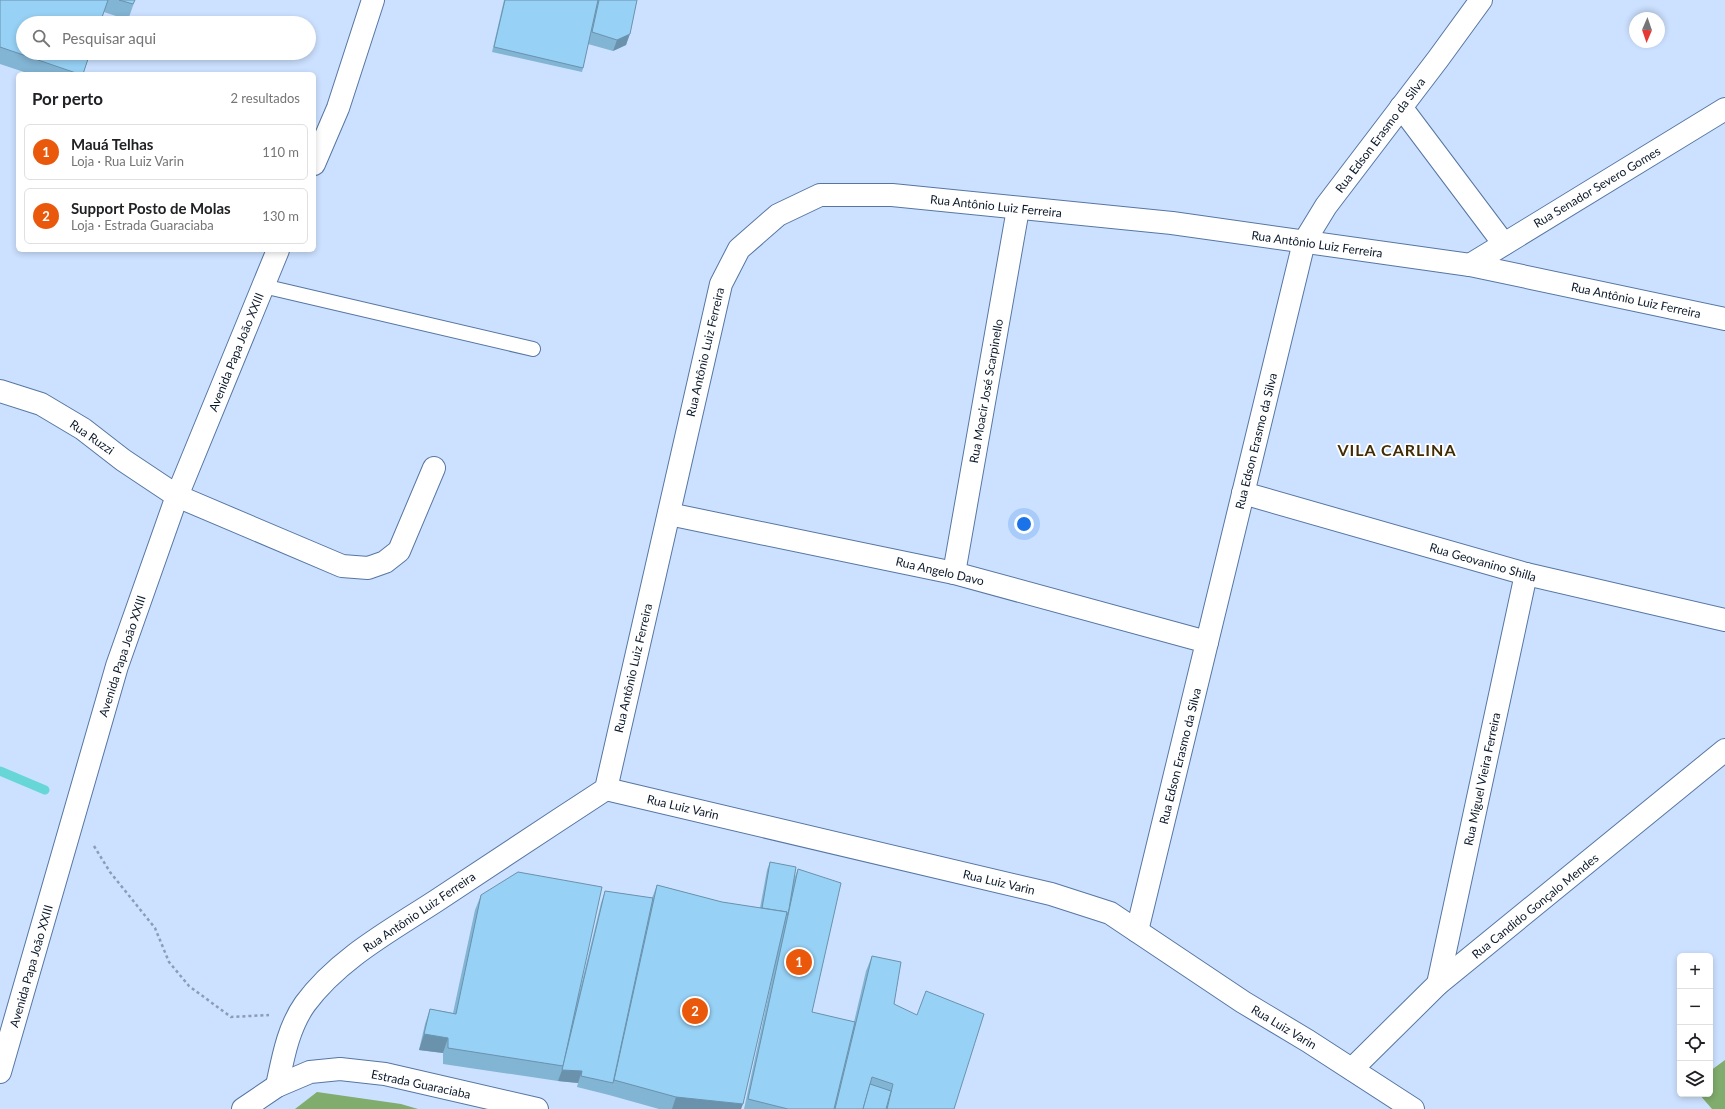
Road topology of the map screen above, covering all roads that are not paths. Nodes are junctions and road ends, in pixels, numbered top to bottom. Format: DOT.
graph roads {
  1 [pos="373,0"];
  2 [pos="1480,0"];
  3 [pos="1401,107"];
  4 [pos="1725,109"];
  5 [pos="316,159"];
  6 [pos="1018,209"];
  7 [pos="1304,242"];
  8 [pos="1504,244"];
  9 [pos="277,252"];
  10 [pos="1470,265"];
  11 [pos="263,286"];
  12 [pos="1725,319"];
  13 [pos="533,349"];
  14 [pos="0,392"];
  15 [pos="434,468"];
  16 [pos="1243,493"];
  17 [pos="177,496"];
  18 [pos="669,514"];
  19 [pos="954,573"];
  20 [pos="1526,574"];
  21 [pos="1725,620"];
  22 [pos="1207,642"];
  23 [pos="1725,750"];
  24 [pos="606,789"];
  25 [pos="1137,931"];
  26 [pos="1438,984"];
  27 [pos="1352,1069"];
  28 [pos="0,1072"];
  29 [pos="277,1086"];
  30 [pos="242,1109"];
  31 [pos="537,1109"];
  32 [pos="1413,1109"];
  1 -- 5 [label="street"];
  2 -- 3 [label="street, Rua Edson Erasmo da Silva"];
  3 -- 7 [label="street, Rua Edson Erasmo da Silva"];
  3 -- 8 [label="street"];
  4 -- 8 [label="street, Rua Senador Severo Gomes"];
  6 -- 7 [label="street, Rua Antônio Luiz Ferreira"];
  6 -- 18 [label="street, Rua Antônio Luiz Ferreira"];
  6 -- 19 [label="street, Rua Moacir José Scarpinello"];
  7 -- 10 [label="street, Rua Antônio Luiz Ferreira"];
  7 -- 16 [label="street, Rua Edson Erasmo da Silva"];
  8 -- 10 [label="street, Rua Senador Severo Gomes"];
  9 -- 11 [label="street, Avenida Papa João XXIII"];
  10 -- 12 [label="street, Rua Antônio Luiz Ferreira"];
  11 -- 13 [label="lane"];
  11 -- 17 [label="street, Avenida Papa João XXIII"];
  14 -- 17 [label="street, Rua Ruzzi"];
  15 -- 17 [label="street, Rua Ruzzi"];
  16 -- 20 [label="street, Rua Geovanino Shilla"];
  16 -- 22 [label="street, Rua Edson Erasmo da Silva"];
  17 -- 28 [label="street, Avenida Papa João XXIII"];
  18 -- 19 [label="street, Rua Angelo Davo"];
  18 -- 24 [label="street, Rua Antônio Luiz Ferreira"];
  19 -- 22 [label="street, Rua Angelo Davo"];
  20 -- 21 [label="street, Rua Geovanino Shilla"];
  20 -- 26 [label="street, Rua Miguel Vieira Ferreira"];
  22 -- 25 [label="street, Rua Edson Erasmo da Silva"];
  23 -- 26 [label="street, Rua Candido Gonçalo Mendes"];
  24 -- 25 [label="street, Rua Luiz Varin"];
  24 -- 29 [label="street, Rua Antônio Luiz Ferreira"];
  25 -- 27 [label="street, Rua Luiz Varin"];
  26 -- 27 [label="street, Rua Candido Gonçalo Mendes"];
  27 -- 32 [label="street, Rua Luiz Varin"];
  29 -- 30 [label="street, Estrada Guaraciaba"];
  29 -- 31 [label="street, Estrada Guaraciaba"];
}
